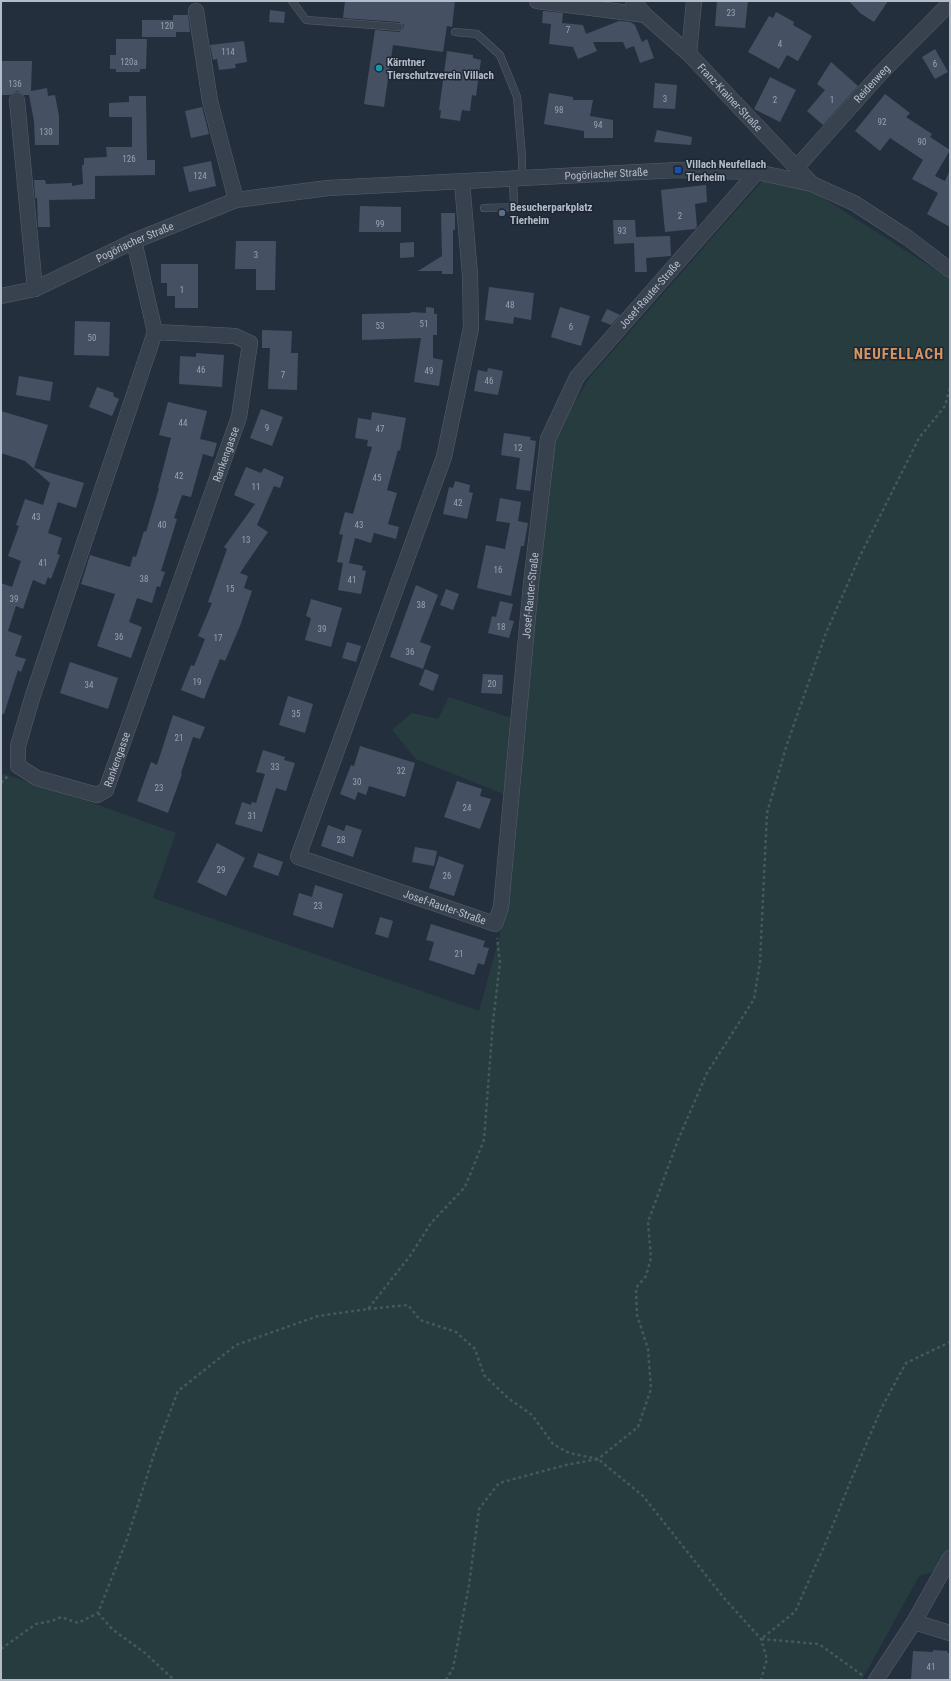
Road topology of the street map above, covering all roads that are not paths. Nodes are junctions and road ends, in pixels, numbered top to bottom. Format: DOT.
graph roads {
  1 [pos="292,1"];
  2 [pos="537,1"];
  3 [pos="633,1"];
  4 [pos="694,1"];
  5 [pos="950,3"];
  6 [pos="196,11"];
  7 [pos="645,15"];
  8 [pos="398,27"];
  9 [pos="455,32"];
  10 [pos="690,54"];
  11 [pos="17,100"];
  12 [pos="797,167"];
  13 [pos="757,172"];
  14 [pos="517,179"];
  15 [pos="462,182"];
  16 [pos="812,184"];
  17 [pos="236,200"];
  18 [pos="484,208"];
  19 [pos="134,241"];
  20 [pos="950,270"];
  21 [pos="35,288"];
  22 [pos="1,296"];
  23 [pos="155,332"];
  24 [pos="950,1558"];
  25 [pos="914,1622"];
  26 [pos="950,1633"];
  27 [pos="869,1678"];
  1 -- 8 [label="lane"];
  2 -- 7 [label="street"];
  3 -- 7 [label="street, Franz-Krainer-Straße"];
  4 -- 10 [label="street"];
  5 -- 12 [label="street, Reidenweg"];
  6 -- 17 [label="street"];
  7 -- 10 [label="street, Franz-Krainer-Straße"];
  9 -- 14 [label="lane"];
  10 -- 12 [label="street, Franz-Krainer-Straße"];
  11 -- 21 [label="street"];
  12 -- 16 [label="street, Franz-Krainer-Straße"];
  13 -- 14 [label="street, Pogöriacher Straße"];
  13 -- 15 [label="street, Josef-Rauter-Straße"];
  13 -- 16 [label="street, Pogöriacher Straße"];
  14 -- 15 [label="street, Pogöriacher Straße"];
  14 -- 18 [label="lane"];
  15 -- 17 [label="street, Pogöriacher Straße"];
  16 -- 20 [label="street, Pogöriacher Straße"];
  17 -- 19 [label="street, Pogöriacher Straße"];
  19 -- 21 [label="street, Pogöriacher Straße"];
  19 -- 23 [label="street"];
  21 -- 22 [label="street, Pogöriacher Straße"];
  23 -- 23 [label="street, Rankengasse"];
  24 -- 25 [label="street"];
  25 -- 26 [label="street"];
  25 -- 27 [label="street"];
}
